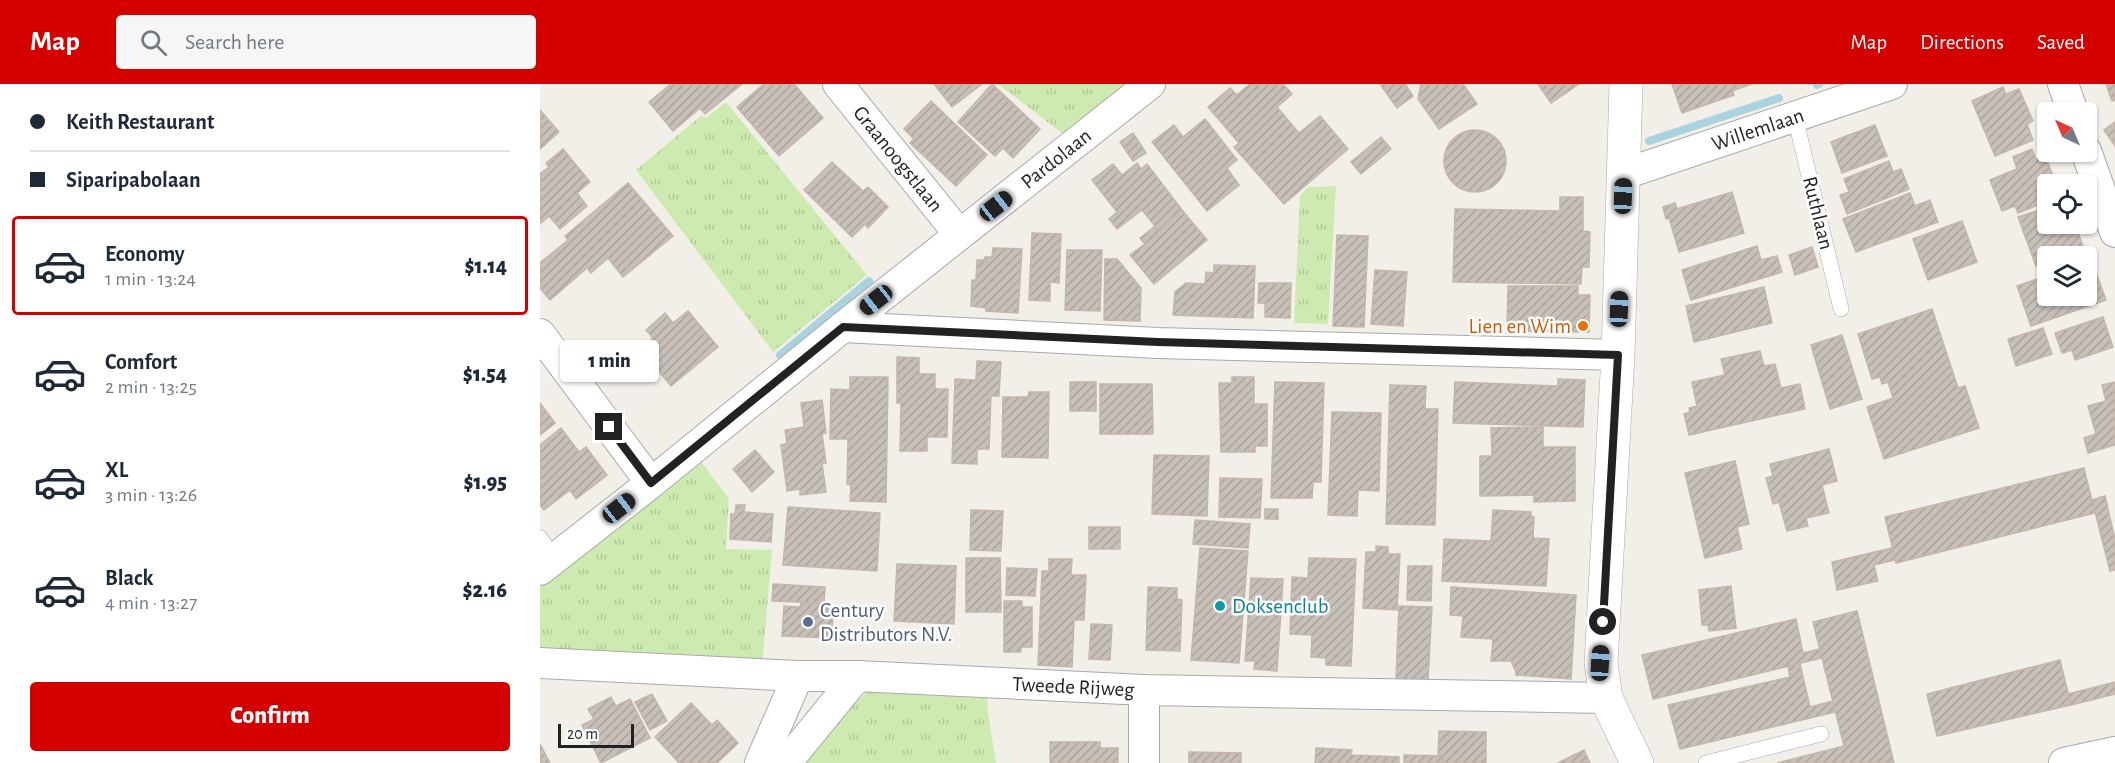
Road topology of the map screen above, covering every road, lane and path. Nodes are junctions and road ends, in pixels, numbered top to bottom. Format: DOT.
graph roads {
  1 [pos="838,84"];
  2 [pos="1150,84"];
  3 [pos="1626,84"];
  4 [pos="1892,84"];
  5 [pos="2063,84"];
  6 [pos="2069,102"];
  7 [pos="1795,117"];
  8 [pos="2090,162"];
  9 [pos="1624,174"];
  10 [pos="2115,232"];
  11 [pos="959,234"];
  12 [pos="1841,309"];
  13 [pos="843,327"];
  14 [pos="540,334"];
  15 [pos="1618,355"];
  16 [pos="651,483"];
  17 [pos="545,556"];
  18 [pos="540,663"];
  19 [pos="798,676"];
  20 [pos="857,676"];
  21 [pos="1144,690"];
  22 [pos="1606,698"];
  23 [pos="1821,734"];
  24 [pos="2115,752"];
  25 [pos="760,763"];
  26 [pos="786,763"];
  27 [pos="1144,763"];
  28 [pos="1637,763"];
  29 [pos="1706,763"];
  30 [pos="2064,763"];
  1 -- 11 [label="street, Graanoogstlaan"];
  2 -- 11 [label="street, Pardolaan"];
  3 -- 9 [label="street"];
  4 -- 7 [label="street, Willemlaan"];
  5 -- 6 [label="street"];
  7 -- 9 [label="street, Willemlaan"];
  7 -- 12 [label="lane, Ruthlaan"];
  8 -- 10 [label="street"];
  9 -- 15 [label="street"];
  11 -- 13 [label="street, Pardolaan"];
  13 -- 15 [label="street"];
  13 -- 16 [label="street, Pardolaan"];
  14 -- 16 [label="street"];
  15 -- 22 [label="street"];
  16 -- 17 [label="street, Pardolaan"];
  18 -- 19 [label="street, Tweede Rijweg"];
  19 -- 20 [label="street, Tweede Rijweg"];
  19 -- 25 [label="street"];
  20 -- 21 [label="street, Tweede Rijweg"];
  20 -- 26 [label="street"];
  21 -- 22 [label="street, Tweede Rijweg"];
  21 -- 27 [label="street"];
  22 -- 28 [label="street"];
  23 -- 29 [label="lane"];
  24 -- 30 [label="street"];
}
